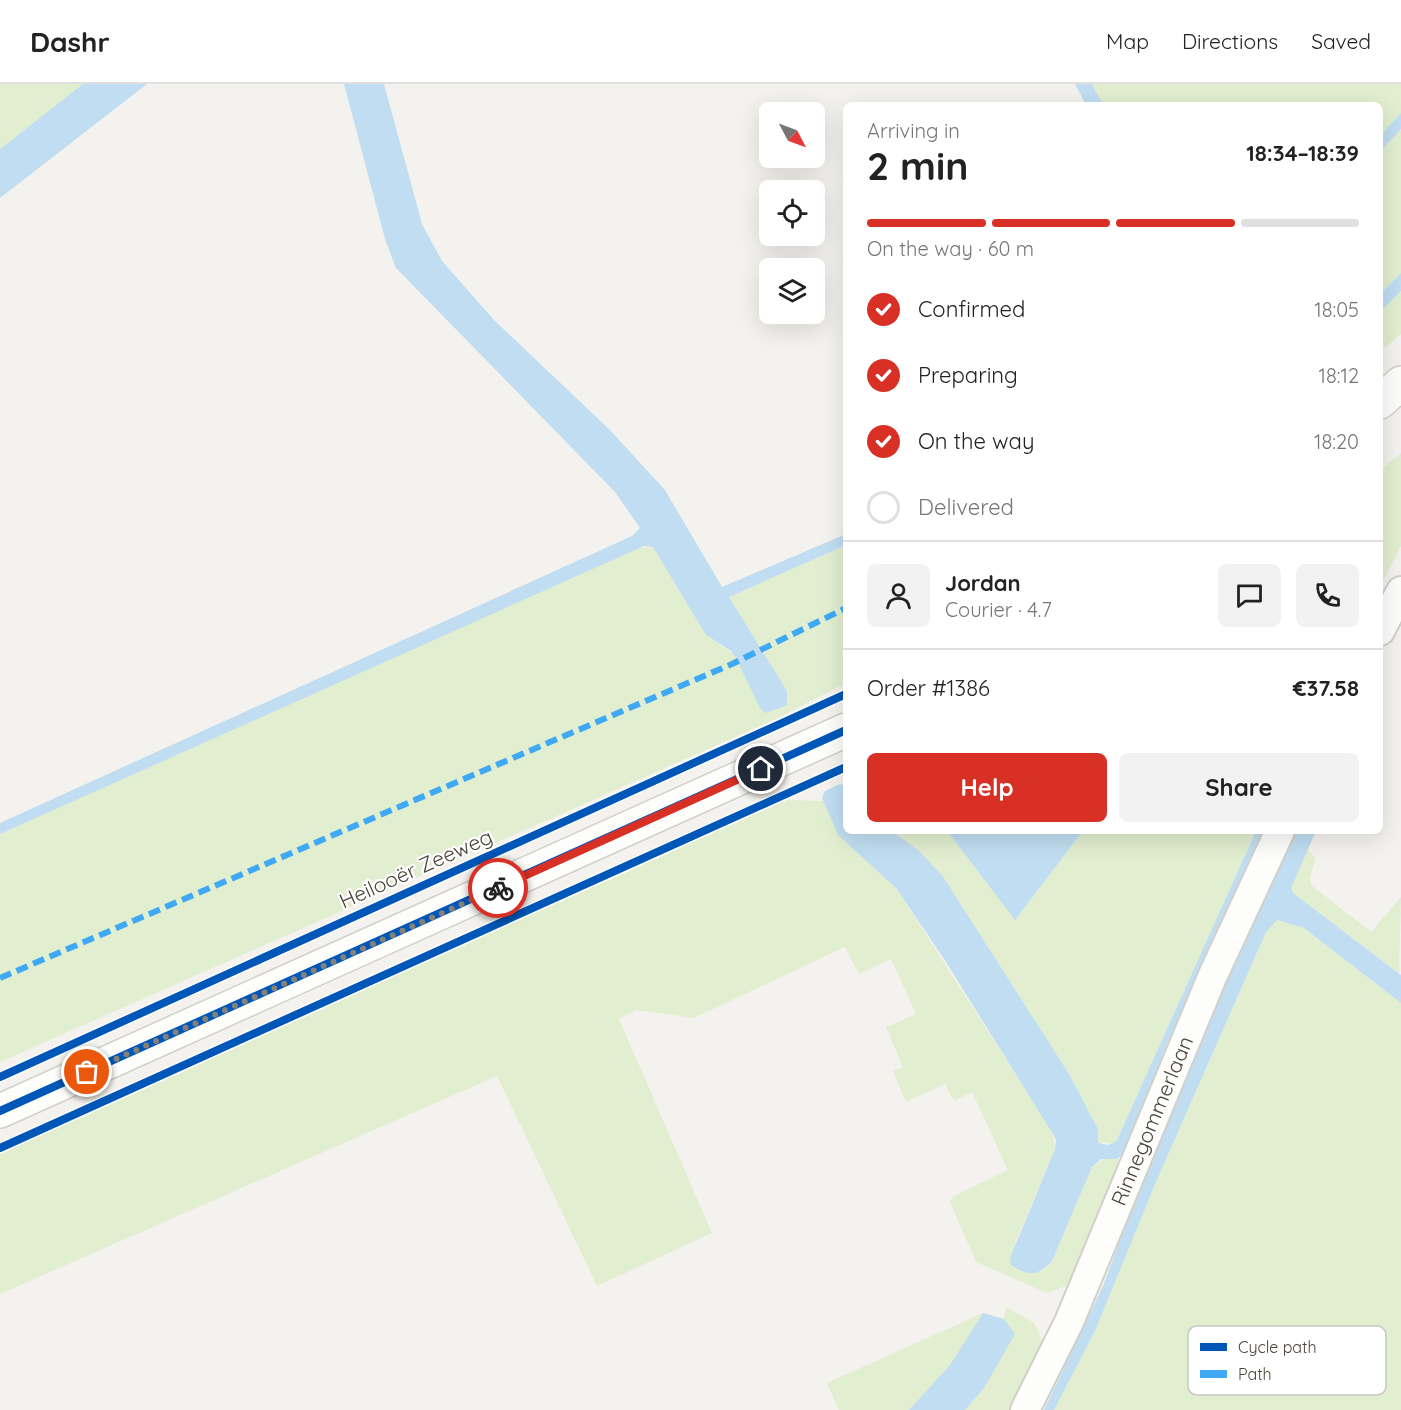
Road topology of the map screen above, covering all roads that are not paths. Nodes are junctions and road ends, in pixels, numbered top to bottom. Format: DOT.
graph roads {
  1 [pos="1401,383"];
  2 [pos="1383,399"];
  3 [pos="1401,591"];
  4 [pos="1383,625"];
  5 [pos="843,731"];
  6 [pos="1280,834"];
  7 [pos="0,1111"];
  8 [pos="1025,1410"];
  1 -- 2 [label="street"];
  3 -- 4 [label="street"];
  5 -- 7 [label="street"];
  6 -- 8 [label="street, Rinnegommerlaan"];
}
